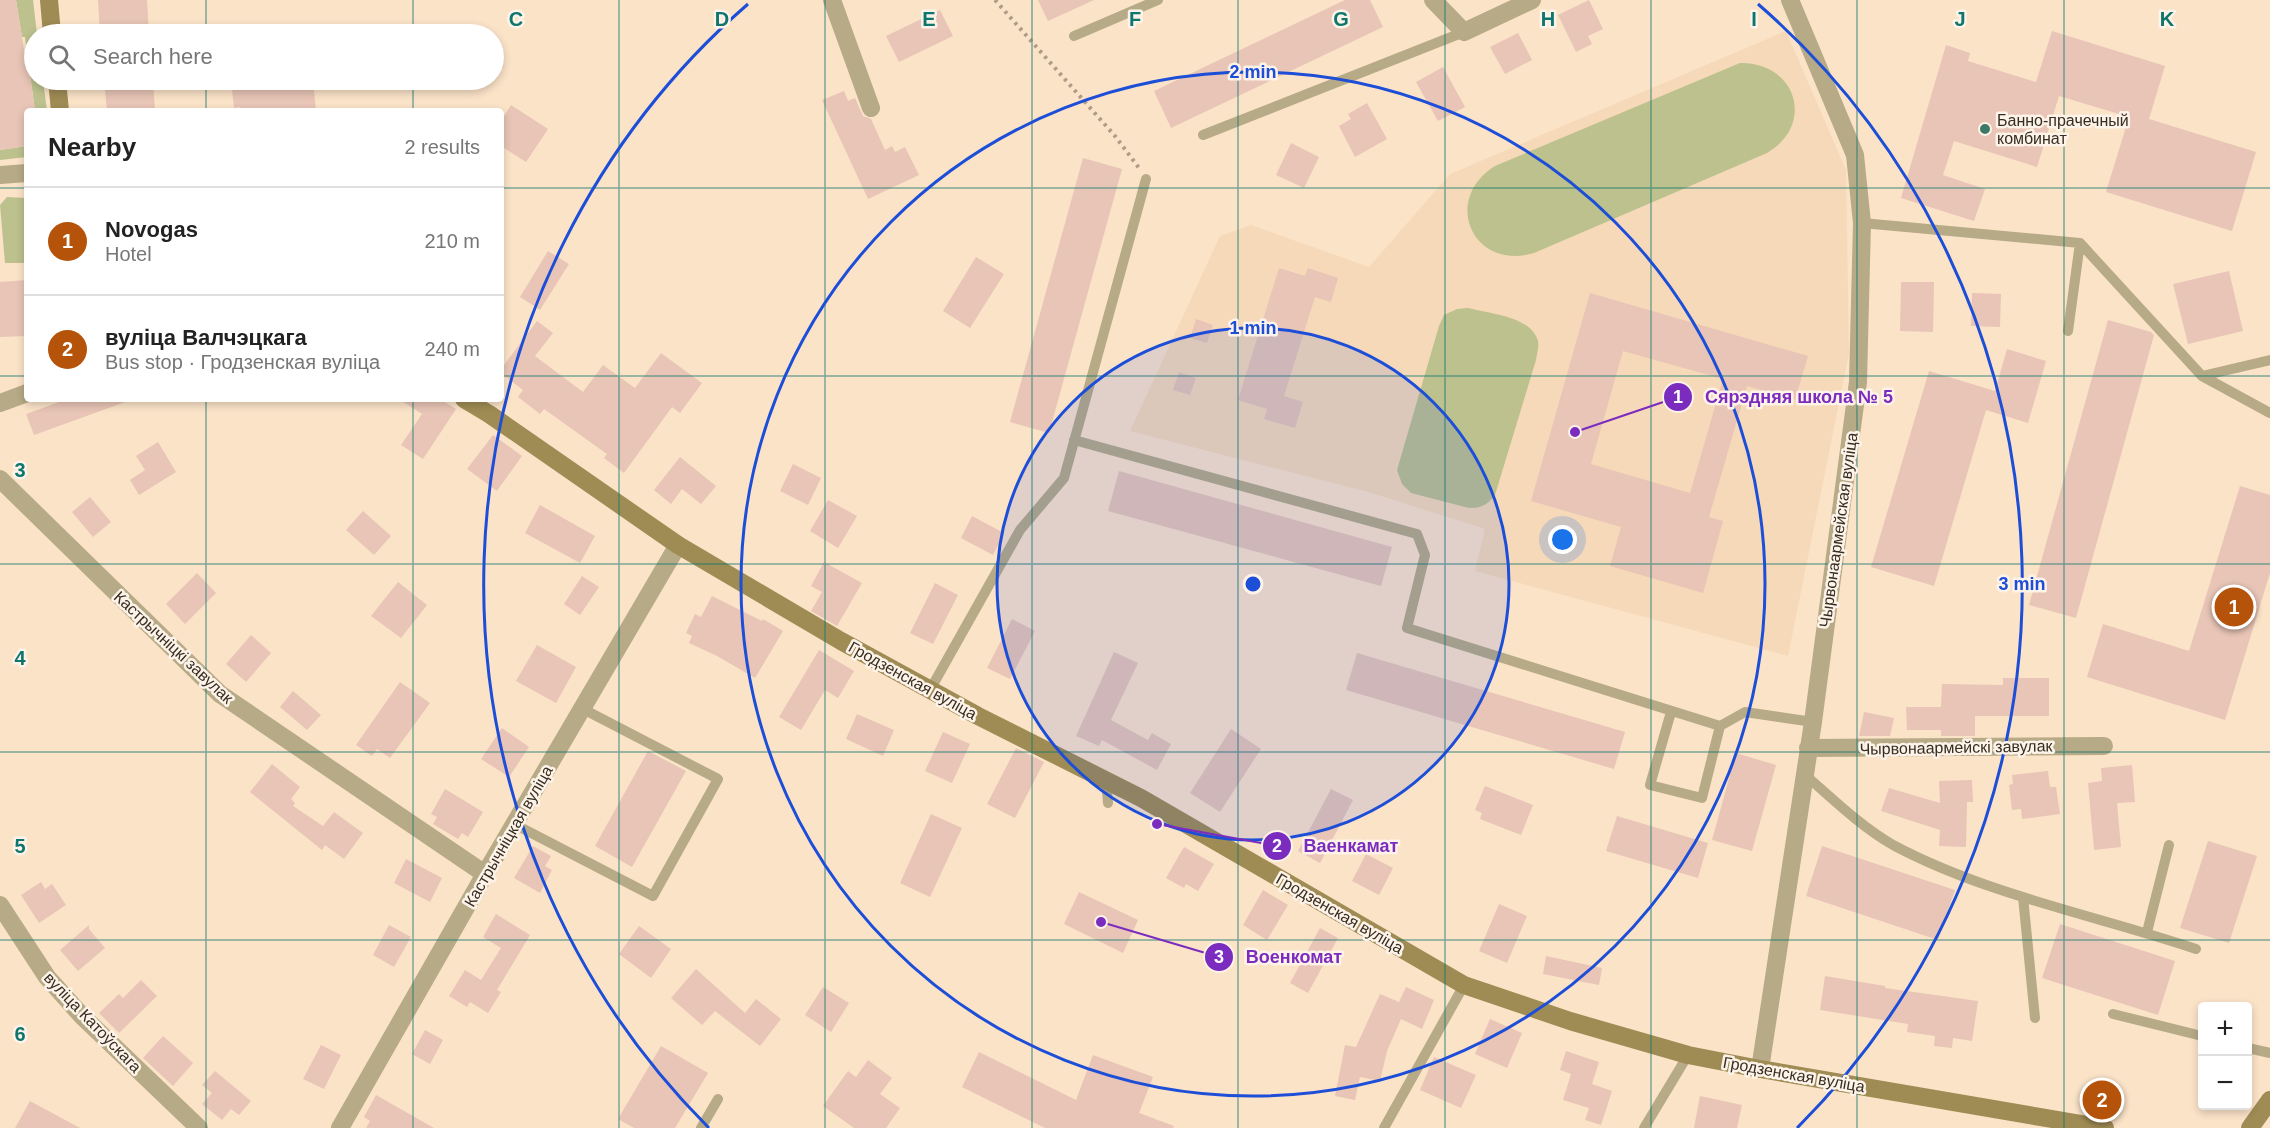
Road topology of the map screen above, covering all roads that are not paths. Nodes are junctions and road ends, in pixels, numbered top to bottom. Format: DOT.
graph roads {
  1 [pos="48,0"];
  2 [pos="832,0"];
  3 [pos="1158,0"];
  4 [pos="1433,0"];
  5 [pos="1532,0"];
  6 [pos="1790,0"];
  7 [pos="51,24"];
  8 [pos="1464,32"];
  9 [pos="1074,36"];
  10 [pos="58,90"];
  11 [pos="60,108"];
  12 [pos="871,108"];
  13 [pos="1203,135"];
  14 [pos="24,173"];
  15 [pos="0,175"];
  16 [pos="1146,179"];
  17 [pos="1862,223"];
  18 [pos="2080,243"];
  19 [pos="2068,331"];
  20 [pos="2270,360"];
  21 [pos="2202,376"];
  22 [pos="24,394"];
  23 [pos="469,402"];
  24 [pos="0,403"];
  25 [pos="2270,414"];
  26 [pos="1074,440"];
  27 [pos="0,479"];
  28 [pos="678,545"];
  29 [pos="930,690"];
  30 [pos="583,709"];
  31 [pos="1671,712"];
  32 [pos="1813,722"];
  33 [pos="1720,726"];
  34 [pos="2104,746"];
  35 [pos="1808,748"];
  36 [pos="1804,774"];
  37 [pos="1106,780"];
  38 [pos="1108,803"];
  39 [pos="514,824"];
  40 [pos="2169,845"];
  41 [pos="484,874"];
  42 [pos="2023,897"];
  43 [pos="0,905"];
  44 [pos="2147,932"];
  45 [pos="2196,949"];
  46 [pos="1464,985"];
  47 [pos="2113,1014"];
  48 [pos="2035,1018"];
  49 [pos="2198,1035"];
  50 [pos="2252,1049"];
  51 [pos="2270,1053"];
  52 [pos="1689,1054"];
  53 [pos="1760,1069"];
  54 [pos="718,1099"];
  55 [pos="2270,1100"];
  56 [pos="200,1128"];
  57 [pos="340,1128"];
  58 [pos="701,1128"];
  59 [pos="1384,1128"];
  60 [pos="1644,1128"];
  61 [pos="2104,1128"];
  62 [pos="2250,1128"];
  1 -- 7 [label="street"];
  2 -- 12 [label="street"];
  3 -- 9 [label="lane"];
  4 -- 8 [label="street"];
  5 -- 8 [label="street"];
  6 -- 17 [label="street, Чырвонаармейская вуліца"];
  8 -- 13 [label="lane"];
  10 -- 11 [label="street"];
  14 -- 15 [label="street"];
  16 -- 26 [label="lane"];
  17 -- 18 [label="lane"];
  17 -- 32 [label="street, Чырвонаармейская вуліца"];
  18 -- 19 [label="lane"];
  18 -- 21 [label="lane"];
  20 -- 21 [label="lane"];
  21 -- 25 [label="lane"];
  22 -- 24 [label="street"];
  23 -- 28 [label="street, Гродзенская вуліца"];
  26 -- 29 [label="lane"];
  26 -- 31 [label="lane"];
  27 -- 41 [label="street, Кастрычніцкі завулак"];
  28 -- 29 [label="street, Гродзенская вуліца"];
  28 -- 30 [label="street, Кастрычніцкая вуліца"];
  29 -- 37 [label="street, Гродзенская вуліца"];
  30 -- 39 [label="street, Кастрычніцкая вуліца"];
  30 -- 39 [label="lane"];
  31 -- 33 [label="lane"];
  31 -- 33 [label="lane"];
  32 -- 33 [label="lane"];
  32 -- 35 [label="street, Чырвонаармейская вуліца"];
  34 -- 35 [label="street, Чырвонаармейскі завулак"];
  35 -- 36 [label="street, Чырвонаармейская вуліца"];
  36 -- 42 [label="lane"];
  36 -- 53 [label="street, Чырвонаармейская вуліца"];
  37 -- 38 [label="lane"];
  37 -- 46 [label="street, Гродзенская вуліца"];
  39 -- 41 [label="street, Кастрычніцкая вуліца"];
  40 -- 44 [label="lane"];
  41 -- 57 [label="street, Кастрычніцкая вуліца"];
  42 -- 44 [label="lane"];
  42 -- 48 [label="lane"];
  43 -- 56 [label="street, вуліца Катоўскага"];
  44 -- 45 [label="lane"];
  46 -- 52 [label="street, Гродзенская вуліца"];
  46 -- 59 [label="lane"];
  47 -- 49 [label="lane"];
  50 -- 51 [label="lane"];
  52 -- 53 [label="street, Гродзенская вуліца"];
  52 -- 60 [label="lane"];
  53 -- 61 [label="street, Гродзенская вуліца"];
  54 -- 58 [label="lane"];
  55 -- 62 [label="street"];
}
